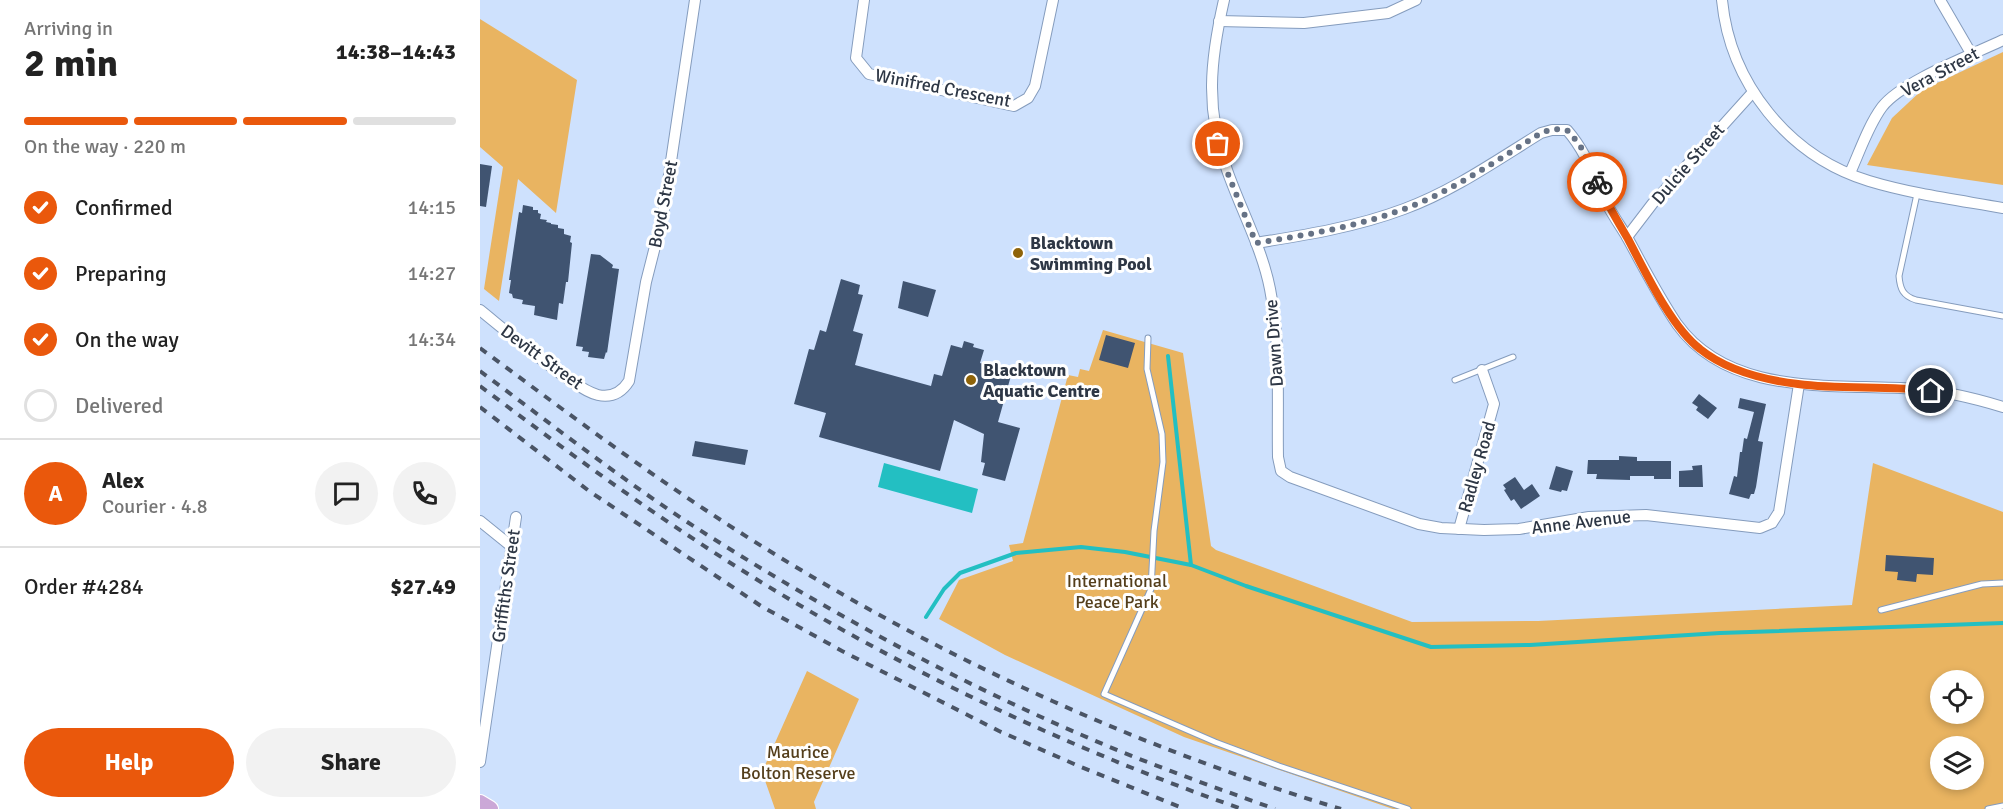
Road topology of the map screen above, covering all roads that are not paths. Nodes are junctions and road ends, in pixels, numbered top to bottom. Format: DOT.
graph roads {
  1 [pos="695,0"];
  2 [pos="864,0"];
  3 [pos="1053,0"];
  4 [pos="1224,0"];
  5 [pos="1416,0"];
  6 [pos="1722,0"];
  7 [pos="1940,0"];
  8 [pos="1219,21"];
  9 [pos="2003,40"];
  10 [pos="1972,55"];
  11 [pos="1753,92"];
  12 [pos="1850,173"];
  13 [pos="1918,192"];
  14 [pos="2003,208"];
  15 [pos="1627,237"];
  16 [pos="1256,243"];
  17 [pos="480,310"];
  18 [pos="2003,316"];
  19 [pos="1148,338"];
  20 [pos="1513,357"];
  21 [pos="1482,370"];
  22 [pos="1455,380"];
  23 [pos="1799,384"];
  24 [pos="608,396"];
  25 [pos="2003,407"];
  26 [pos="1290,477"];
  27 [pos="516,517"];
  28 [pos="480,520"];
  29 [pos="1460,529"];
  30 [pos="511,546"];
  31 [pos="2003,583"];
  32 [pos="1881,610"];
  33 [pos="480,762"];
  34 [pos="480,803"];
  35 [pos="2003,806"];
  36 [pos="490,809"];
  37 [pos="1408,809"];
  38 [pos="1988,809"];
  1 -- 24 [label="street, Boyd Street"];
  2 -- 3 [label="street, Winifred Crescent"];
  4 -- 8 [label="street, Dawn Drive"];
  5 -- 8 [label="street"];
  6 -- 11 [label="street"];
  7 -- 10 [label="street"];
  8 -- 16 [label="street, Dawn Drive"];
  9 -- 10 [label="street, Vera Street"];
  10 -- 12 [label="street, Vera Street"];
  11 -- 12 [label="street"];
  11 -- 15 [label="street, Dulcie Street"];
  12 -- 13 [label="street"];
  13 -- 14 [label="street"];
  13 -- 18 [label="lane"];
  15 -- 16 [label="street"];
  15 -- 23 [label="street"];
  16 -- 26 [label="street, Dawn Drive"];
  17 -- 24 [label="street, Devitt Street"];
  19 -- 37 [label="lane"];
  20 -- 21 [label="lane"];
  21 -- 22 [label="lane"];
  21 -- 29 [label="street, Radley Road"];
  23 -- 25 [label="street"];
  23 -- 29 [label="street, Anne Avenue"];
  26 -- 29 [label="street, Anne Avenue"];
  27 -- 30 [label="street, Griffiths Street"];
  28 -- 30 [label="street"];
  30 -- 33 [label="street, Griffiths Street"];
  31 -- 32 [label="lane"];
  34 -- 36 [label="main road"];
  35 -- 38 [label="lane"];
}
